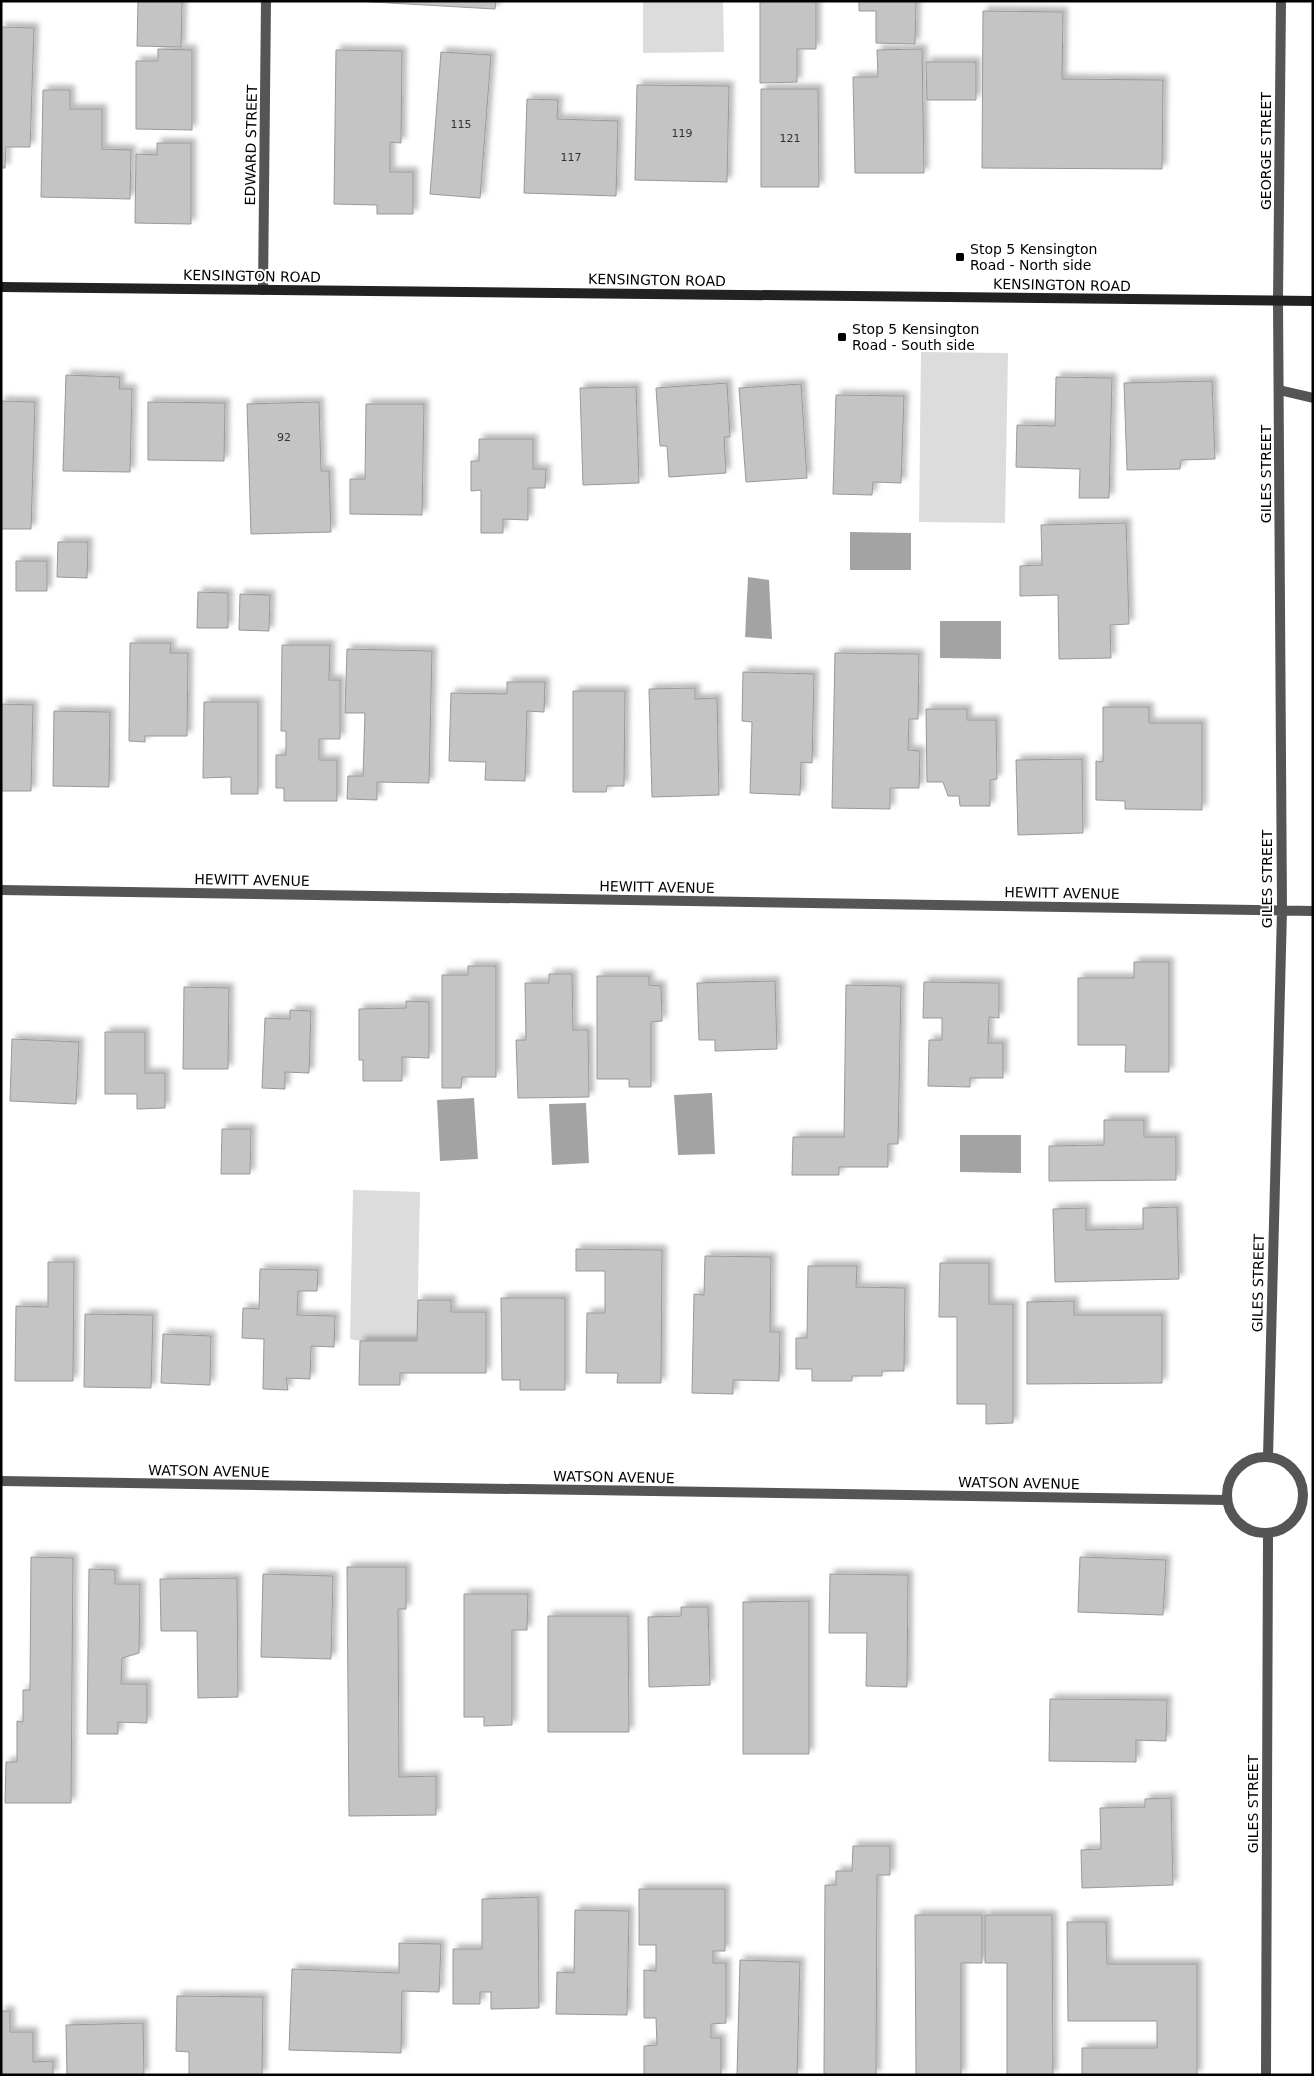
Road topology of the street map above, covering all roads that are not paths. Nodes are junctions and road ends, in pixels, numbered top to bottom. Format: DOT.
graph roads {
  1 [pos="266,1"];
  2 [pos="1281,1"];
  3 [pos="1,287"];
  4 [pos="263,290"];
  5 [pos="1278,301"];
  6 [pos="1313,301"];
  7 [pos="1279,390"];
  8 [pos="1313,398"];
  9 [pos="1,890"];
  10 [pos="1282,911"];
  11 [pos="1313,911"];
  12 [pos="1268,1457"];
  13 [pos="1,1481"];
  14 [pos="1227,1500"];
  15 [pos="1308,1503"];
  16 [pos="1268,1534"];
  17 [pos="1266,2075"];
  1 -- 4 [label="street, EDWARD STREET"];
  2 -- 5 [label="street, GEORGE STREET"];
  3 -- 4 [label="main road, KENSINGTON ROAD"];
  4 -- 5 [label="main road, KENSINGTON ROAD"];
  5 -- 6 [label="main road, KENSINGTON ROAD"];
  5 -- 7 [label="street, GILES STREET"];
  7 -- 8 [label="street"];
  7 -- 10 [label="street, GILES STREET"];
  9 -- 10 [label="street, HEWITT AVENUE"];
  10 -- 11 [label="street, HEWITT AVENUE"];
  10 -- 12 [label="street, GILES STREET"];
  12 -- 14 [label="street"];
  12 -- 15 [label="street"];
  13 -- 14 [label="street, WATSON AVENUE"];
  14 -- 16 [label="street"];
  15 -- 16 [label="street"];
  16 -- 17 [label="street, GILES STREET"];
}
